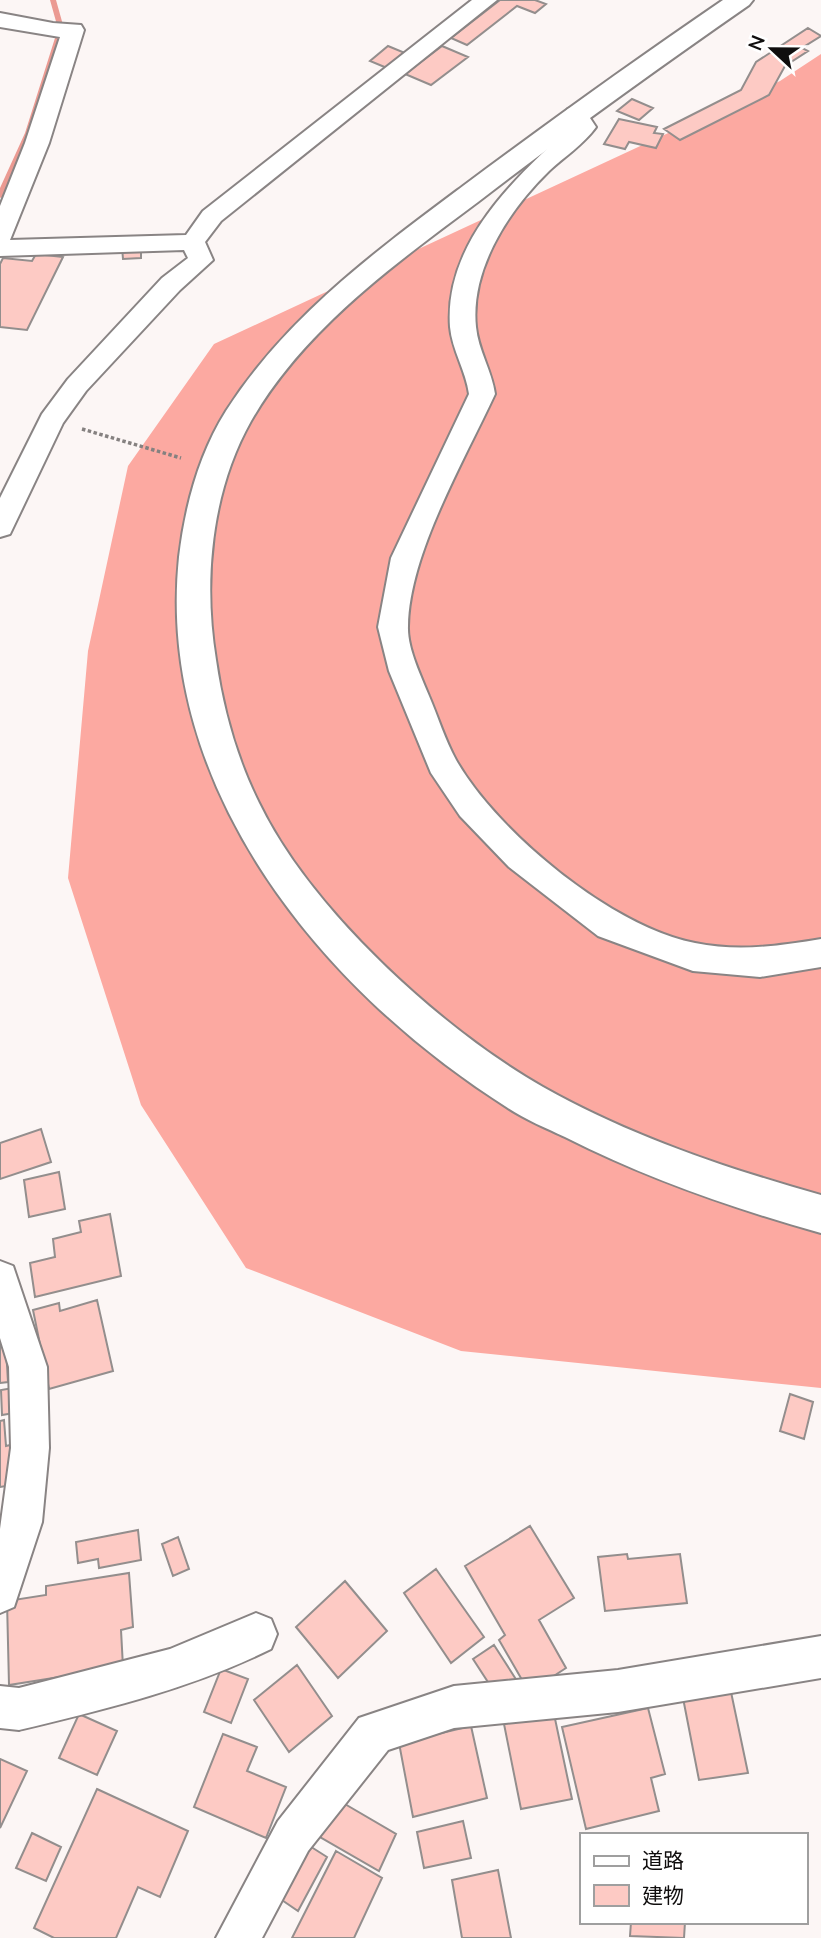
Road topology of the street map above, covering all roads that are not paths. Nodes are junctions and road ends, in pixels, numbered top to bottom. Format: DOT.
graph roads {
  1 [pos="485,0"];
  2 [pos="740,0"];
  3 [pos="0,20"];
  4 [pos="576,114"];
  5 [pos="0,237"];
  6 [pos="193,242"];
  7 [pos="0,248"];
  8 [pos="0,527"];
  9 [pos="821,953"];
  10 [pos="821,1214"];
  11 [pos="0,1278"];
  12 [pos="0,1593"];
  13 [pos="256,1634"];
  14 [pos="821,1657"];
  15 [pos="0,1707"];
  16 [pos="238,1938"];
  1 -- 6 [label="street"];
  2 -- 4 [label="street"];
  3 -- 5 [label="street"];
  4 -- 9 [label="street"];
  4 -- 10 [label="street"];
  6 -- 7 [label="street"];
  6 -- 8 [label="street"];
  11 -- 12 [label="street"];
  13 -- 15 [label="street"];
  14 -- 16 [label="street"];
}
